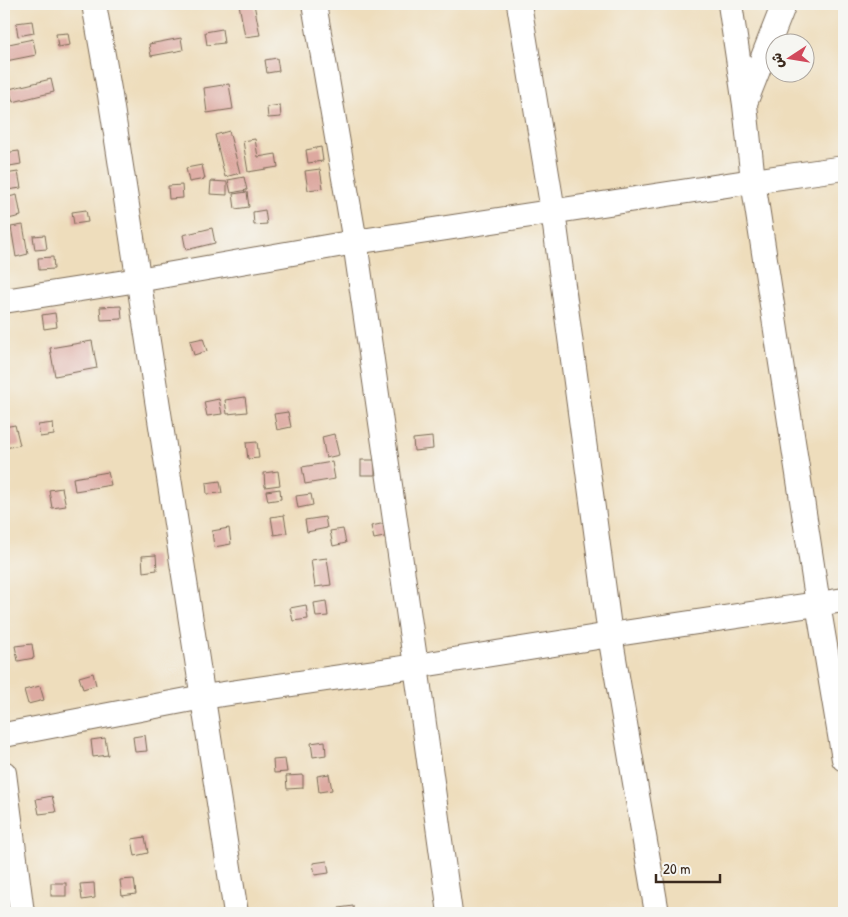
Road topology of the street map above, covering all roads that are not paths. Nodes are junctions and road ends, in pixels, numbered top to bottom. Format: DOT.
graph roads {
  1 [pos="94,4"];
  2 [pos="314,4"];
  3 [pos="519,4"];
  4 [pos="730,4"];
  5 [pos="784,4"];
  6 [pos="745,105"];
  7 [pos="844,168"];
  8 [pos="753,181"];
  9 [pos="553,211"];
  10 [pos="355,242"];
  11 [pos="138,280"];
  12 [pos="4,301"];
  13 [pos="844,600"];
  14 [pos="818,604"];
  15 [pos="610,635"];
  16 [pos="416,666"];
  17 [pos="203,697"];
  18 [pos="4,735"];
  19 [pos="844,760"];
  20 [pos="4,773"];
  21 [pos="22,913"];
  22 [pos="236,913"];
  23 [pos="450,913"];
  24 [pos="657,913"];
  1 -- 11 [label="street"];
  2 -- 10 [label="street"];
  3 -- 9 [label="street"];
  4 -- 6 [label="street"];
  5 -- 6 [label="street"];
  6 -- 8 [label="street"];
  7 -- 8 [label="street"];
  8 -- 9 [label="street"];
  8 -- 14 [label="street"];
  9 -- 10 [label="street"];
  9 -- 15 [label="street"];
  10 -- 11 [label="street"];
  10 -- 16 [label="street"];
  11 -- 12 [label="street"];
  11 -- 17 [label="street"];
  13 -- 14 [label="street"];
  14 -- 15 [label="street"];
  14 -- 19 [label="street"];
  15 -- 16 [label="street"];
  15 -- 24 [label="street"];
  16 -- 17 [label="street"];
  16 -- 23 [label="street"];
  17 -- 18 [label="street"];
  17 -- 22 [label="street"];
  20 -- 21 [label="street"];
}
